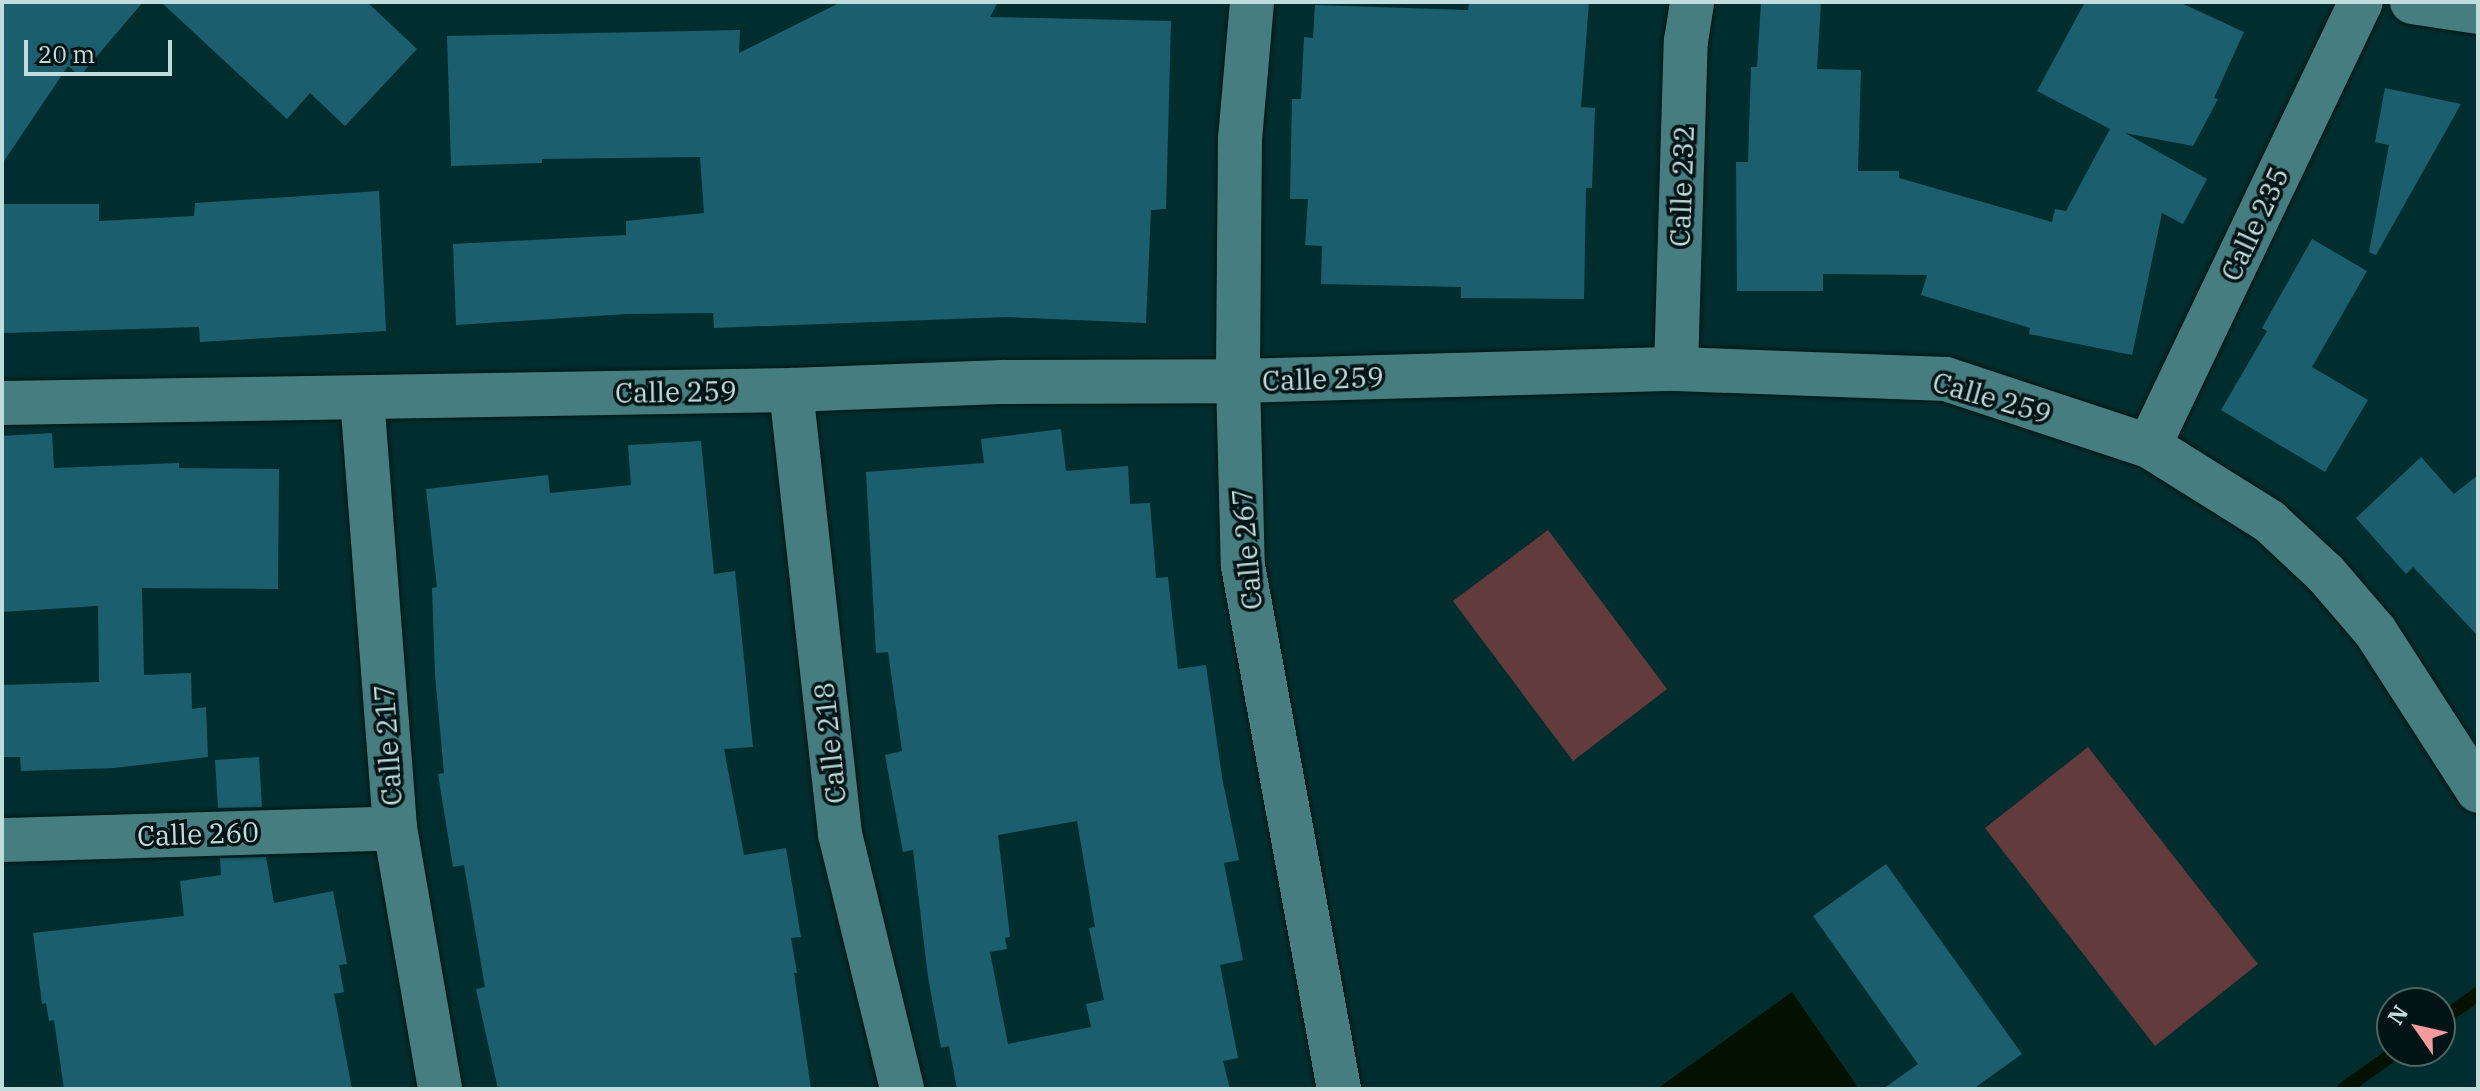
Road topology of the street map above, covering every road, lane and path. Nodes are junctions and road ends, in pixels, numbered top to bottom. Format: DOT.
graph roads {
  1 [pos="1252,2"];
  2 [pos="1692,2"];
  3 [pos="2361,2"];
  4 [pos="2412,2"];
  5 [pos="2478,12"];
  6 [pos="1676,369"];
  7 [pos="1238,381"];
  8 [pos="791,390"];
  9 [pos="362,398"];
  10 [pos="2,403"];
  11 [pos="2149,446"];
  12 [pos="2478,791"];
  13 [pos="395,828"];
  14 [pos="2,840"];
  15 [pos="440,1089"];
  16 [pos="902,1089"];
  17 [pos="1339,1089"];
  1 -- 7 [label="street, Calle 267"];
  2 -- 6 [label="street, Calle 232"];
  3 -- 11 [label="street, Calle 235"];
  4 -- 5 [label="street"];
  6 -- 7 [label="street, Calle 259"];
  6 -- 11 [label="street, Calle 259"];
  7 -- 8 [label="street, Calle 259"];
  7 -- 17 [label="street, Calle 267"];
  8 -- 9 [label="street, Calle 259"];
  8 -- 16 [label="street, Calle 218"];
  9 -- 10 [label="street, Calle 259"];
  9 -- 13 [label="street, Calle 217"];
  11 -- 12 [label="street, Calle 259"];
  13 -- 14 [label="street, Calle 260"];
  13 -- 15 [label="street, Calle 217"];
}
